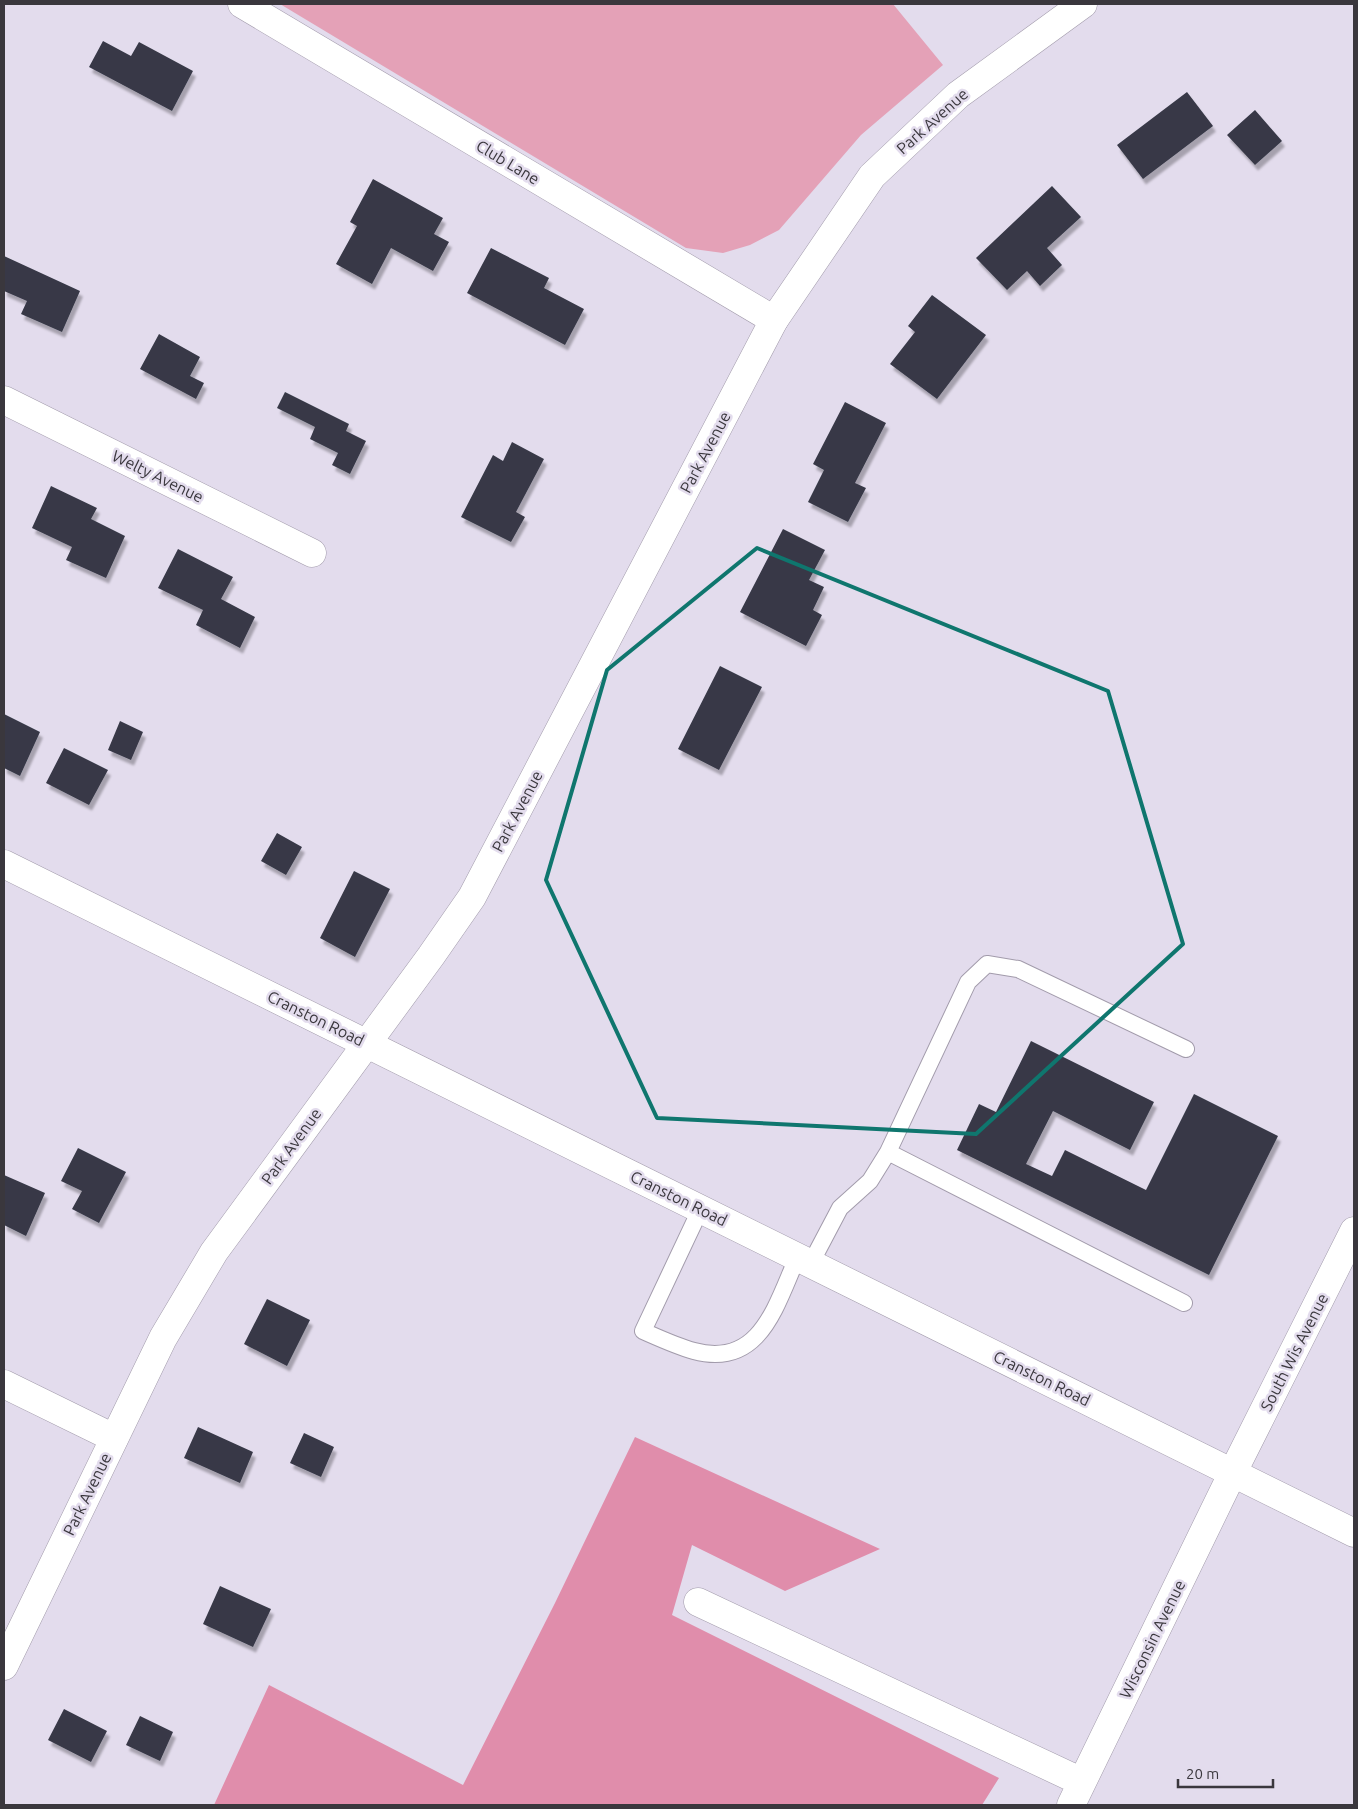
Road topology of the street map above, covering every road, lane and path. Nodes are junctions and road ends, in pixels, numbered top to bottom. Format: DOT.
graph roads {
  1 [pos="242,4"];
  2 [pos="1082,4"];
  3 [pos="774,320"];
  4 [pos="4,400"];
  5 [pos="312,553"];
  6 [pos="4,864"];
  7 [pos="367,1043"];
  8 [pos="1186,1049"];
  9 [pos="888,1152"];
  10 [pos="700,1208"];
  11 [pos="1354,1231"];
  12 [pos="804,1259"];
  13 [pos="1184,1303"];
  14 [pos="4,1384"];
  15 [pos="114,1438"];
  16 [pos="1233,1472"];
  17 [pos="1354,1533"];
  18 [pos="698,1602"];
  19 [pos="4,1666"];
  20 [pos="1076,1794"];
  1 -- 3 [label="street, Club Lane"];
  2 -- 3 [label="street, Park Avenue"];
  3 -- 7 [label="street, Park Avenue"];
  4 -- 5 [label="street, Welty Avenue"];
  6 -- 7 [label="street, Cranston Road"];
  7 -- 10 [label="street, Cranston Road"];
  7 -- 15 [label="street, Park Avenue"];
  8 -- 9 [label="lane"];
  9 -- 12 [label="lane"];
  9 -- 13 [label="lane"];
  10 -- 12 [label="street, Cranston Road"];
  10 -- 12 [label="lane"];
  11 -- 16 [label="street, South Wis Avenue"];
  12 -- 16 [label="street, Cranston Road"];
  14 -- 15 [label="street"];
  15 -- 19 [label="street, Park Avenue"];
  16 -- 17 [label="street, Cranston Road"];
  16 -- 20 [label="street, Wisconsin Avenue"];
  18 -- 20 [label="street"];
}
